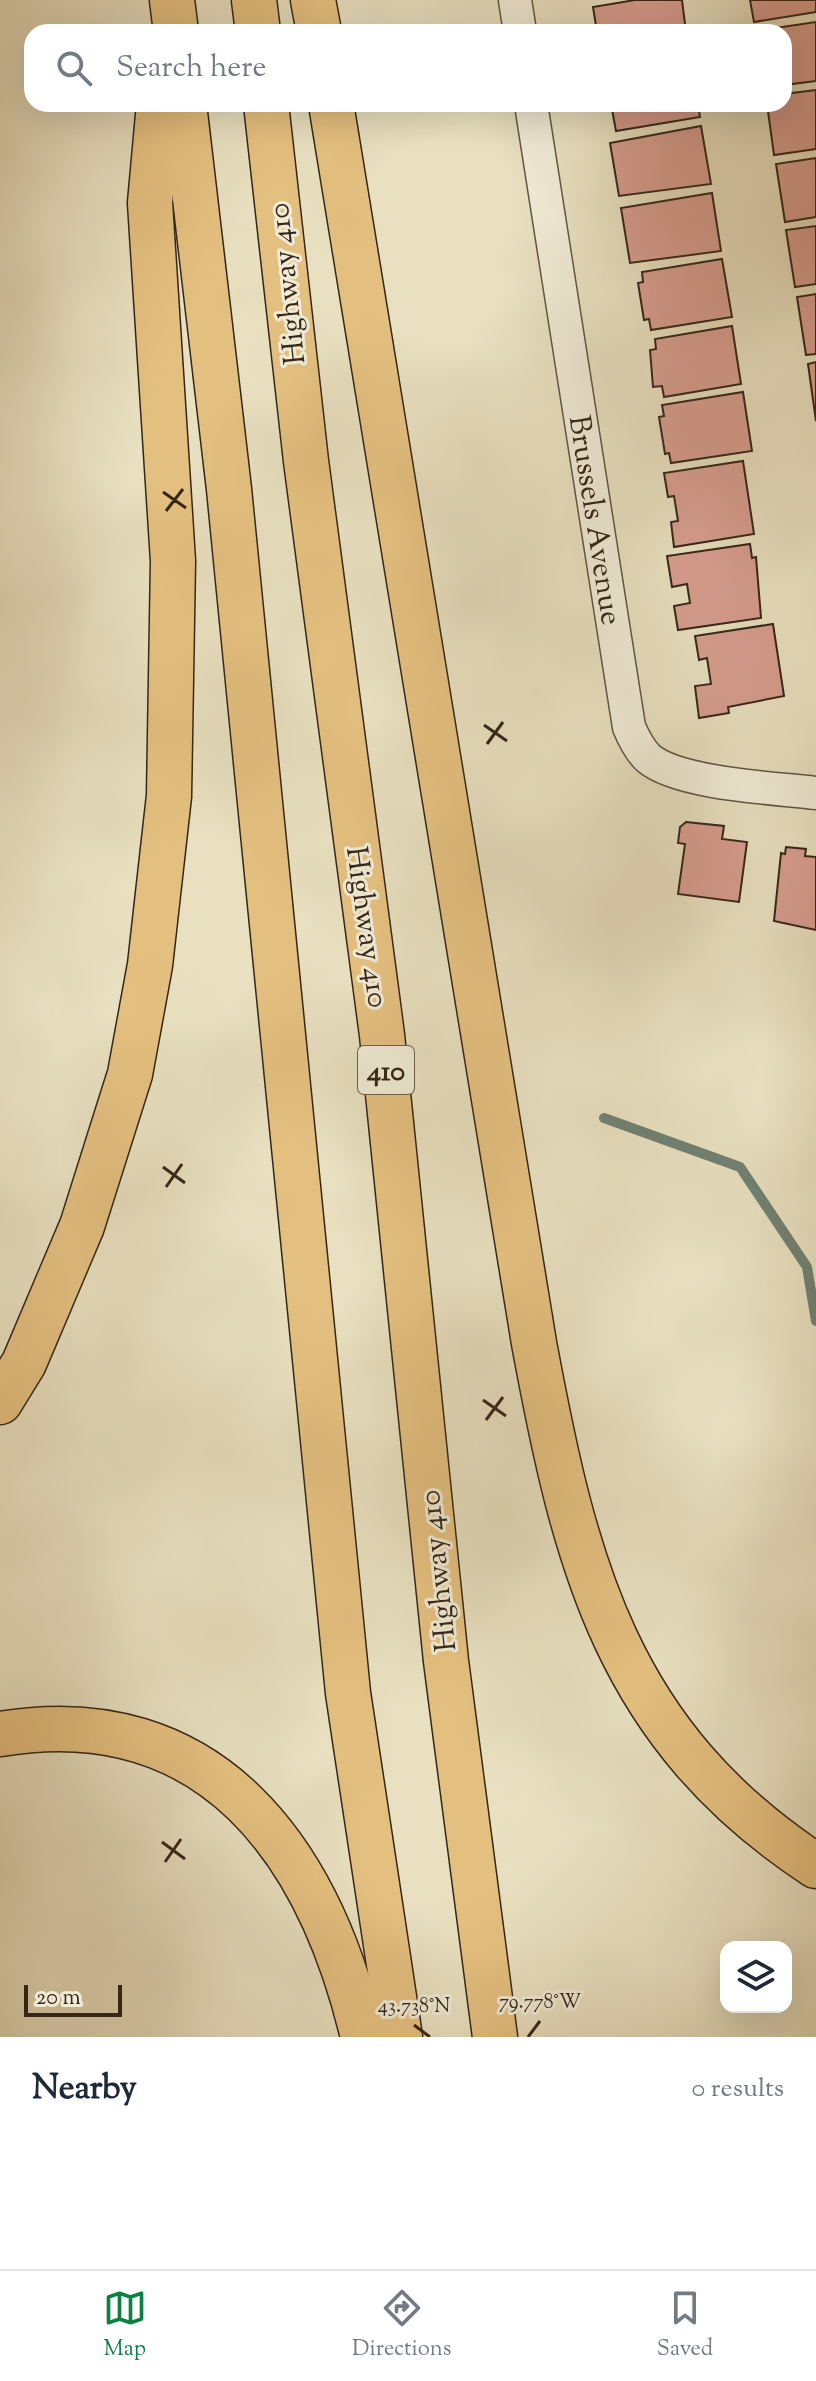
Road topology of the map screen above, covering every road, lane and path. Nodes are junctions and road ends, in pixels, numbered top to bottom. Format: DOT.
graph roads {
  1 [pos="170,0"];
  2 [pos="254,0"];
  3 [pos="313,0"];
  4 [pos="515,0"];
  5 [pos="166,24"];
  6 [pos="174,24"];
  7 [pos="257,24"];
  8 [pos="318,24"];
  9 [pos="519,24"];
  10 [pos="158,112"];
  11 [pos="185,112"];
  12 [pos="267,112"];
  13 [pos="332,112"];
  14 [pos="532,112"];
  15 [pos="816,793"];
  16 [pos="0,1402"];
  17 [pos="0,1734"];
  18 [pos="816,1866"];
  19 [pos="363,2037"];
  20 [pos="400,2037"];
  21 [pos="495,2037"];
  1 -- 5 [label="highway"];
  1 -- 6 [label="highway"];
  2 -- 7 [label="highway"];
  3 -- 8 [label="highway"];
  4 -- 9 [label="street"];
  10 -- 16 [label="highway"];
  11 -- 20 [label="highway"];
  12 -- 21 [label="highway, Highway 410 / 410"];
  13 -- 18 [label="highway"];
  14 -- 15 [label="street, Brussels Avenue"];
  17 -- 19 [label="highway"];
}
